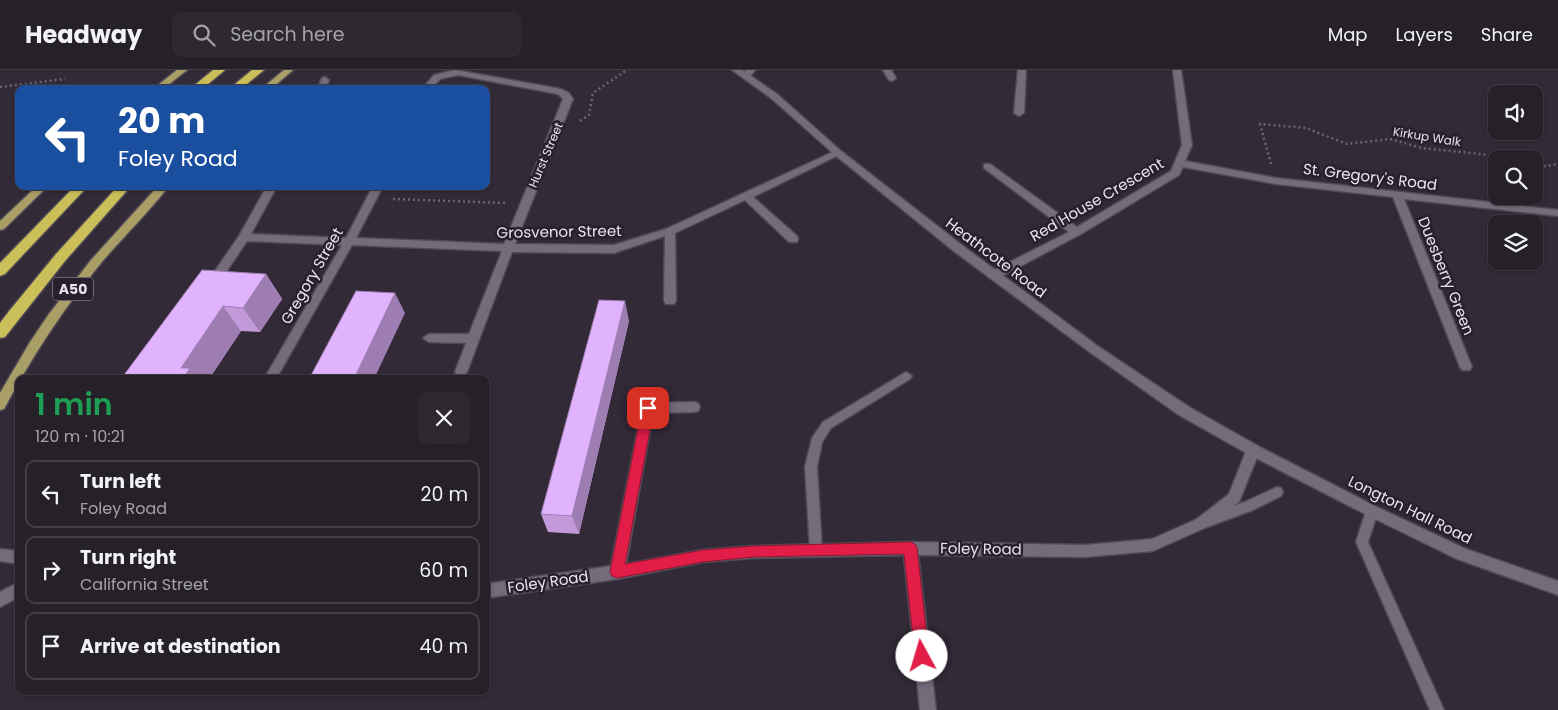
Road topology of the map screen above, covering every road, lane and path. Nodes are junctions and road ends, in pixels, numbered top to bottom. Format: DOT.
graph roads {
  1 [pos="183,70"];
  2 [pos="220,70"];
  3 [pos="259,70"];
  4 [pos="289,70"];
  5 [pos="627,70"];
  6 [pos="1022,70"];
  7 [pos="1177,70"];
  8 [pos="744,72"];
  9 [pos="65,79"];
  10 [pos="22,85"];
  11 [pos="162,85"];
  12 [pos="200,85"];
  13 [pos="239,85"];
  14 [pos="270,85"];
  15 [pos="430,85"];
  16 [pos="15,86"];
  17 [pos="0,88"];
  18 [pos="1019,113"];
  19 [pos="554,137"];
  20 [pos="838,153"];
  21 [pos="1488,155"];
  22 [pos="1180,163"];
  23 [pos="1558,164"];
  24 [pos="987,166"];
  25 [pos="1543,166"];
  26 [pos="1276,181"];
  27 [pos="38,190"];
  28 [pos="78,190"];
  29 [pos="121,190"];
  30 [pos="160,190"];
  31 [pos="270,190"];
  32 [pos="376,190"];
  33 [pos="1398,195"];
  34 [pos="746,196"];
  35 [pos="372,199"];
  36 [pos="526,203"];
  37 [pos="1558,214"];
  38 [pos="0,227"];
  39 [pos="670,231"];
  40 [pos="1076,232"];
  41 [pos="244,237"];
  42 [pos="792,239"];
  43 [pos="350,240"];
  44 [pos="510,248"];
  45 [pos="0,271"];
  46 [pos="994,275"];
  47 [pos="205,294"];
  48 [pos="670,301"];
  49 [pos="0,333"];
  50 [pos="429,338"];
  51 [pos="474,340"];
  52 [pos="1466,367"];
  53 [pos="461,372"];
  54 [pos="16,375"];
  55 [pos="272,375"];
  56 [pos="15,376"];
  57 [pos="906,376"];
  58 [pos="0,404"];
  59 [pos="694,407"];
  60 [pos="1252,450"];
  61 [pos="1277,492"];
  62 [pos="1372,511"];
  63 [pos="1202,523"];
  64 [pos="910,548"];
  65 [pos="816,550"];
  66 [pos="0,555"];
  67 [pos="15,557"];
  68 [pos="617,572"];
  69 [pos="1558,588"];
  70 [pos="490,590"];
  71 [pos="15,591"];
  72 [pos="0,600"];
  73 [pos="928,710"];
  74 [pos="1437,710"];
  1 -- 11 [label="main road"];
  2 -- 12 [label="highway"];
  3 -- 13 [label="highway"];
  4 -- 14 [label="main road"];
  5 -- 19 [label="path"];
  6 -- 18 [label="street"];
  7 -- 22 [label="street, Red House Crescent"];
  8 -- 20 [label="street, Heathcote Road"];
  9 -- 10 [label="path"];
  15 -- 19 [label="street, Hurst Street"];
  16 -- 17 [label="path"];
  19 -- 36 [label="street, Hurst Street"];
  20 -- 34 [label="street, Grosvenor Street"];
  20 -- 46 [label="street, Heathcote Road"];
  21 -- 26 [label="path, Kirkup Walk"];
  22 -- 26 [label="street, St. Gregory's Road"];
  22 -- 40 [label="street, Red House Crescent"];
  23 -- 25 [label="path"];
  24 -- 40 [label="street"];
  26 -- 33 [label="street, St. Gregory's Road"];
  27 -- 38 [label="main road"];
  28 -- 45 [label="highway"];
  29 -- 49 [label="highway, A50"];
  30 -- 54 [label="main road, A50"];
  31 -- 41 [label="street"];
  32 -- 35 [label="street, Gregory Street"];
  33 -- 37 [label="street, St. Gregory's Road"];
  33 -- 52 [label="street, Duesberry Green"];
  34 -- 39 [label="street, Grosvenor Street"];
  34 -- 42 [label="street"];
  35 -- 36 [label="path"];
  35 -- 43 [label="street, Gregory Street"];
  36 -- 44 [label="street, Hurst Street"];
  39 -- 44 [label="street, Grosvenor Street"];
  39 -- 48 [label="street"];
  40 -- 46 [label="street, Red House Crescent"];
  41 -- 43 [label="street, Grosvenor Street"];
  41 -- 47 [label="street"];
  43 -- 44 [label="street, Grosvenor Street"];
  43 -- 55 [label="street, Gregory Street"];
  44 -- 51 [label="street, Hurst Street"];
  46 -- 60 [label="street, Heathcote Road"];
  50 -- 51 [label="street"];
  51 -- 53 [label="street, Hurst Street"];
  56 -- 58 [label="main road, A50"];
  57 -- 65 [label="lane"];
  59 -- 68 [label="street"];
  60 -- 62 [label="street, Longton Hall Road"];
  60 -- 63 [label="street, Foley Road"];
  61 -- 63 [label="lane"];
  62 -- 69 [label="street, Longton Hall Road"];
  62 -- 74 [label="lane"];
  63 -- 64 [label="street, Foley Road"];
  64 -- 65 [label="street, Foley Road"];
  64 -- 73 [label="street"];
  65 -- 68 [label="street, Foley Road"];
  66 -- 67 [label="street"];
  68 -- 70 [label="street, Foley Road"];
  71 -- 72 [label="street"];
}
